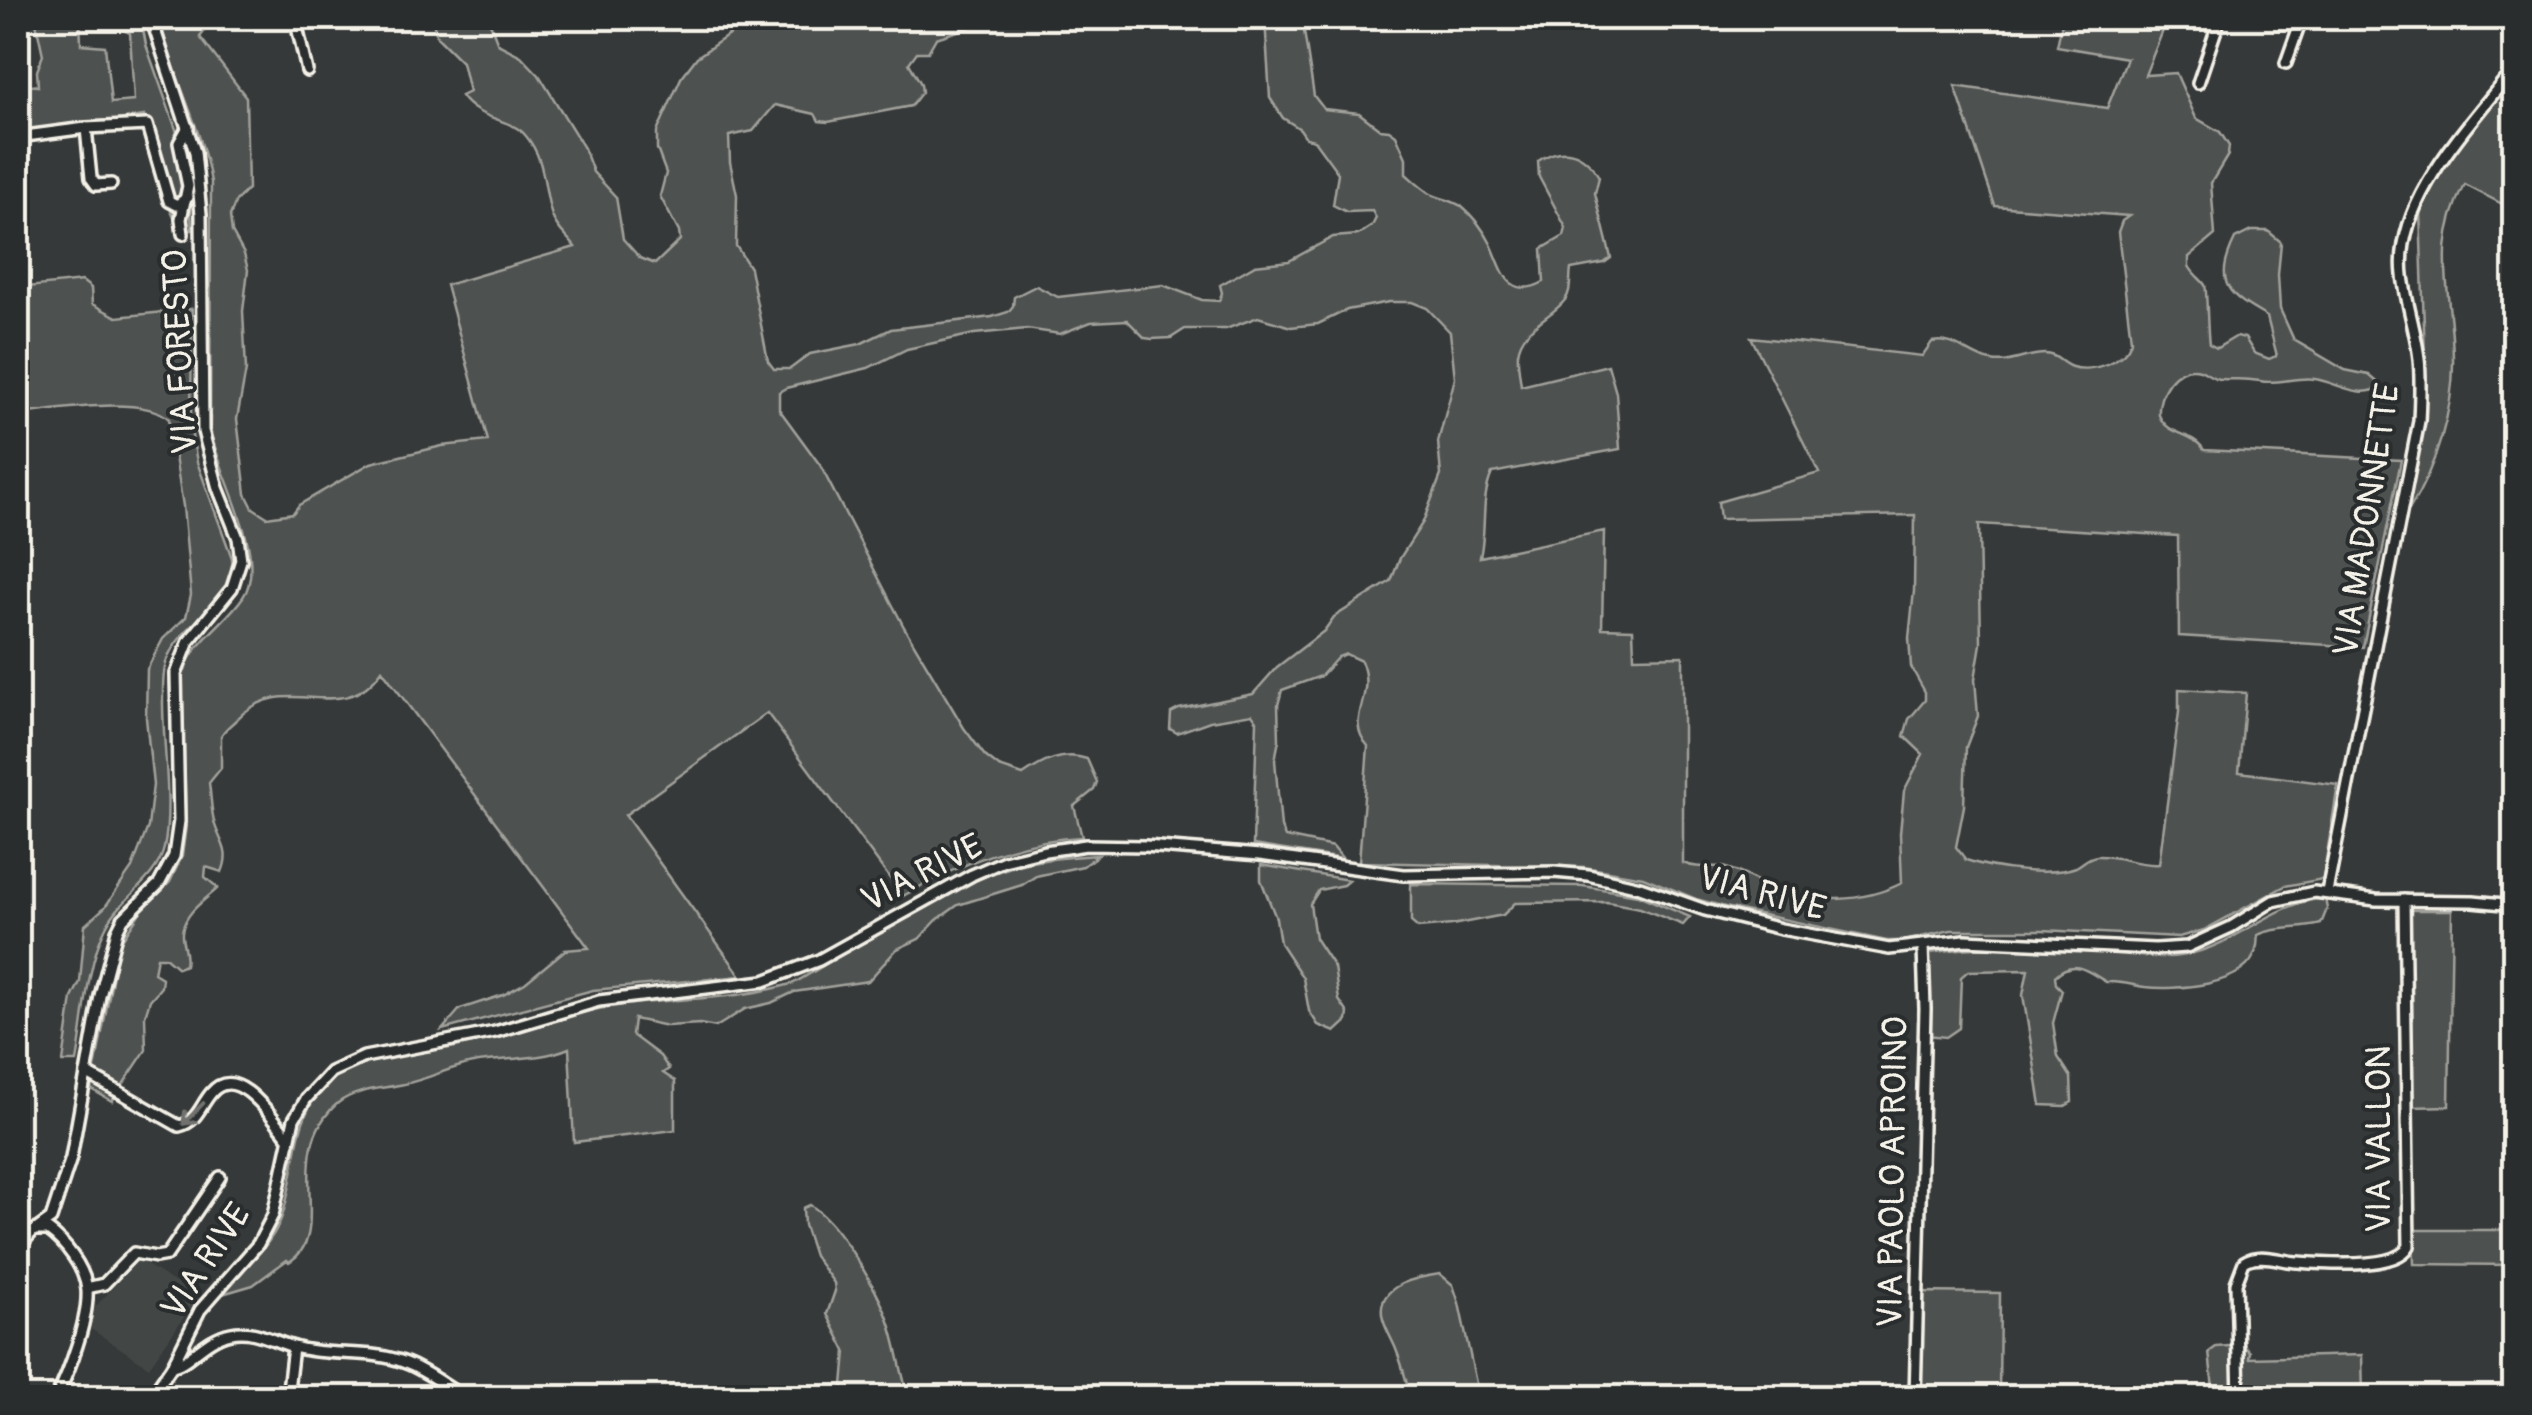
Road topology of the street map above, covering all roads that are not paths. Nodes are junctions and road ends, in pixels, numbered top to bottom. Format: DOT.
graph roads {
  1 [pos="152,18"];
  2 [pos="295,18"];
  3 [pos="2220,18"];
  4 [pos="2302,18"];
  5 [pos="2286,63"];
  6 [pos="2514,68"];
  7 [pos="307,71"];
  8 [pos="2198,83"];
  9 [pos="188,127"];
  10 [pos="86,128"];
  11 [pos="18,137"];
  12 [pos="111,184"];
  13 [pos="188,198"];
  14 [pos="183,234"];
  15 [pos="2327,892"];
  16 [pos="2404,900"];
  17 [pos="2514,905"];
  18 [pos="1925,947"];
  19 [pos="86,1073"];
  20 [pos="289,1138"];
  21 [pos="220,1177"];
  22 [pos="43,1227"];
  23 [pos="18,1232"];
  24 [pos="18,1248"];
  25 [pos="87,1288"];
  26 [pos="292,1347"];
  27 [pos="172,1366"];
  28 [pos="465,1397"];
  29 [pos="56,1398"];
  30 [pos="150,1398"];
  31 [pos="288,1398"];
  32 [pos="1915,1398"];
  33 [pos="2239,1398"];
  1 -- 9 [label="street, VIA FORESTO"];
  2 -- 7 [label="street"];
  3 -- 8 [label="street"];
  4 -- 5 [label="street"];
  6 -- 15 [label="street, VIA MADONNETTE"];
  9 -- 13 [label="street"];
  9 -- 19 [label="street, VIA FORESTO"];
  10 -- 11 [label="street"];
  10 -- 12 [label="street"];
  10 -- 13 [label="street"];
  13 -- 14 [label="street"];
  15 -- 16 [label="street, VIA RIVE"];
  15 -- 18 [label="street, VIA RIVE"];
  16 -- 17 [label="street, VIA RIVE"];
  16 -- 33 [label="street, VIA VALLON"];
  18 -- 20 [label="street, VIA RIVE"];
  18 -- 32 [label="street, VIA PAOLO APROINO"];
  20 -- 19 [label="street, one-way"];
  19 -- 22 [label="street, VIA FORESTO"];
  20 -- 27 [label="street, VIA RIVE"];
  21 -- 25 [label="street"];
  22 -- 23 [label="street"];
  22 -- 24 [label="street"];
  22 -- 25 [label="street"];
  25 -- 29 [label="street"];
  26 -- 27 [label="street"];
  26 -- 28 [label="street"];
  26 -- 31 [label="street"];
  27 -- 30 [label="street, VIA RIVE"];
}
